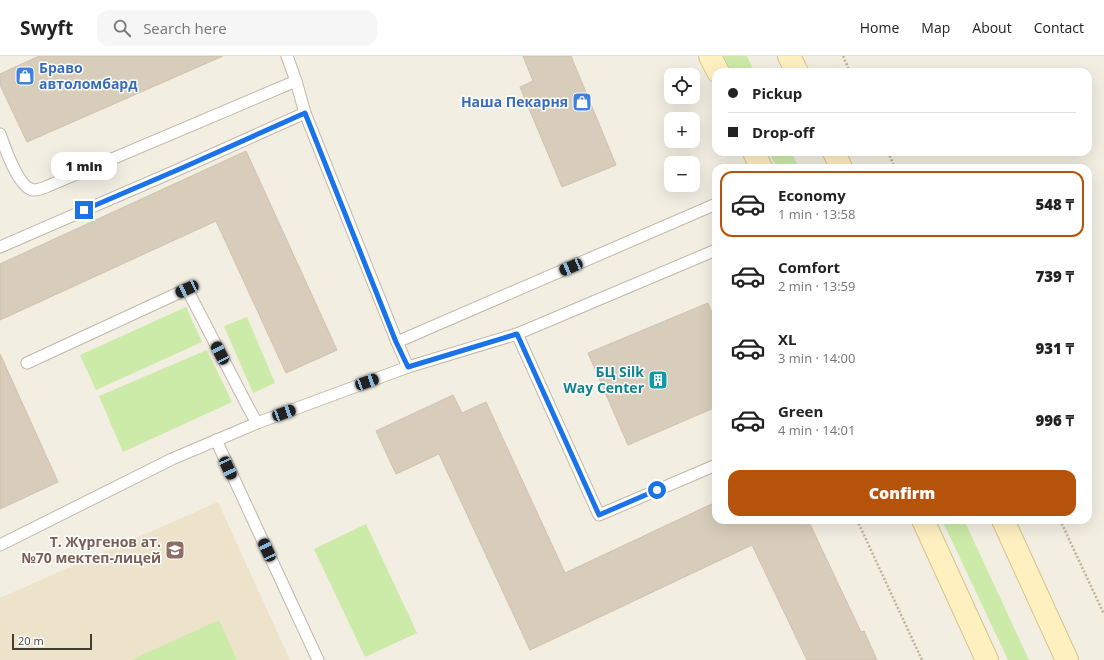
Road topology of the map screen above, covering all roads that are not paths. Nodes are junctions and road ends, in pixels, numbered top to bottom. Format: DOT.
graph roads {
  1 [pos="287,56"];
  2 [pos="710,56"];
  3 [pos="790,56"];
  4 [pos="716,68"];
  5 [pos="795,68"];
  6 [pos="296,81"];
  7 [pos="305,113"];
  8 [pos="0,134"];
  9 [pos="712,206"];
  10 [pos="0,247"];
  11 [pos="712,252"];
  12 [pos="517,334"];
  13 [pos="396,342"];
  14 [pos="27,363"];
  15 [pos="408,367"];
  16 [pos="257,423"];
  17 [pos="216,440"];
  18 [pos="712,467"];
  19 [pos="925,524"];
  20 [pos="1005,524"];
  21 [pos="0,545"];
  22 [pos="318,660"];
  23 [pos="987,660"];
  24 [pos="1067,660"];
  1 -- 6 [label="lane"];
  2 -- 4 [label="main road"];
  3 -- 5 [label="main road"];
  6 -- 7 [label="lane"];
  6 -- 8 [label="lane"];
  7 -- 10 [label="lane"];
  7 -- 13 [label="lane"];
  9 -- 13 [label="lane"];
  11 -- 12 [label="lane"];
  12 -- 15 [label="lane"];
  12 -- 18 [label="lane"];
  13 -- 15 [label="lane"];
  14 -- 16 [label="lane"];
  15 -- 16 [label="lane"];
  16 -- 17 [label="lane"];
  17 -- 21 [label="lane"];
  17 -- 22 [label="lane"];
  19 -- 23 [label="main road"];
  20 -- 24 [label="main road"];
}
